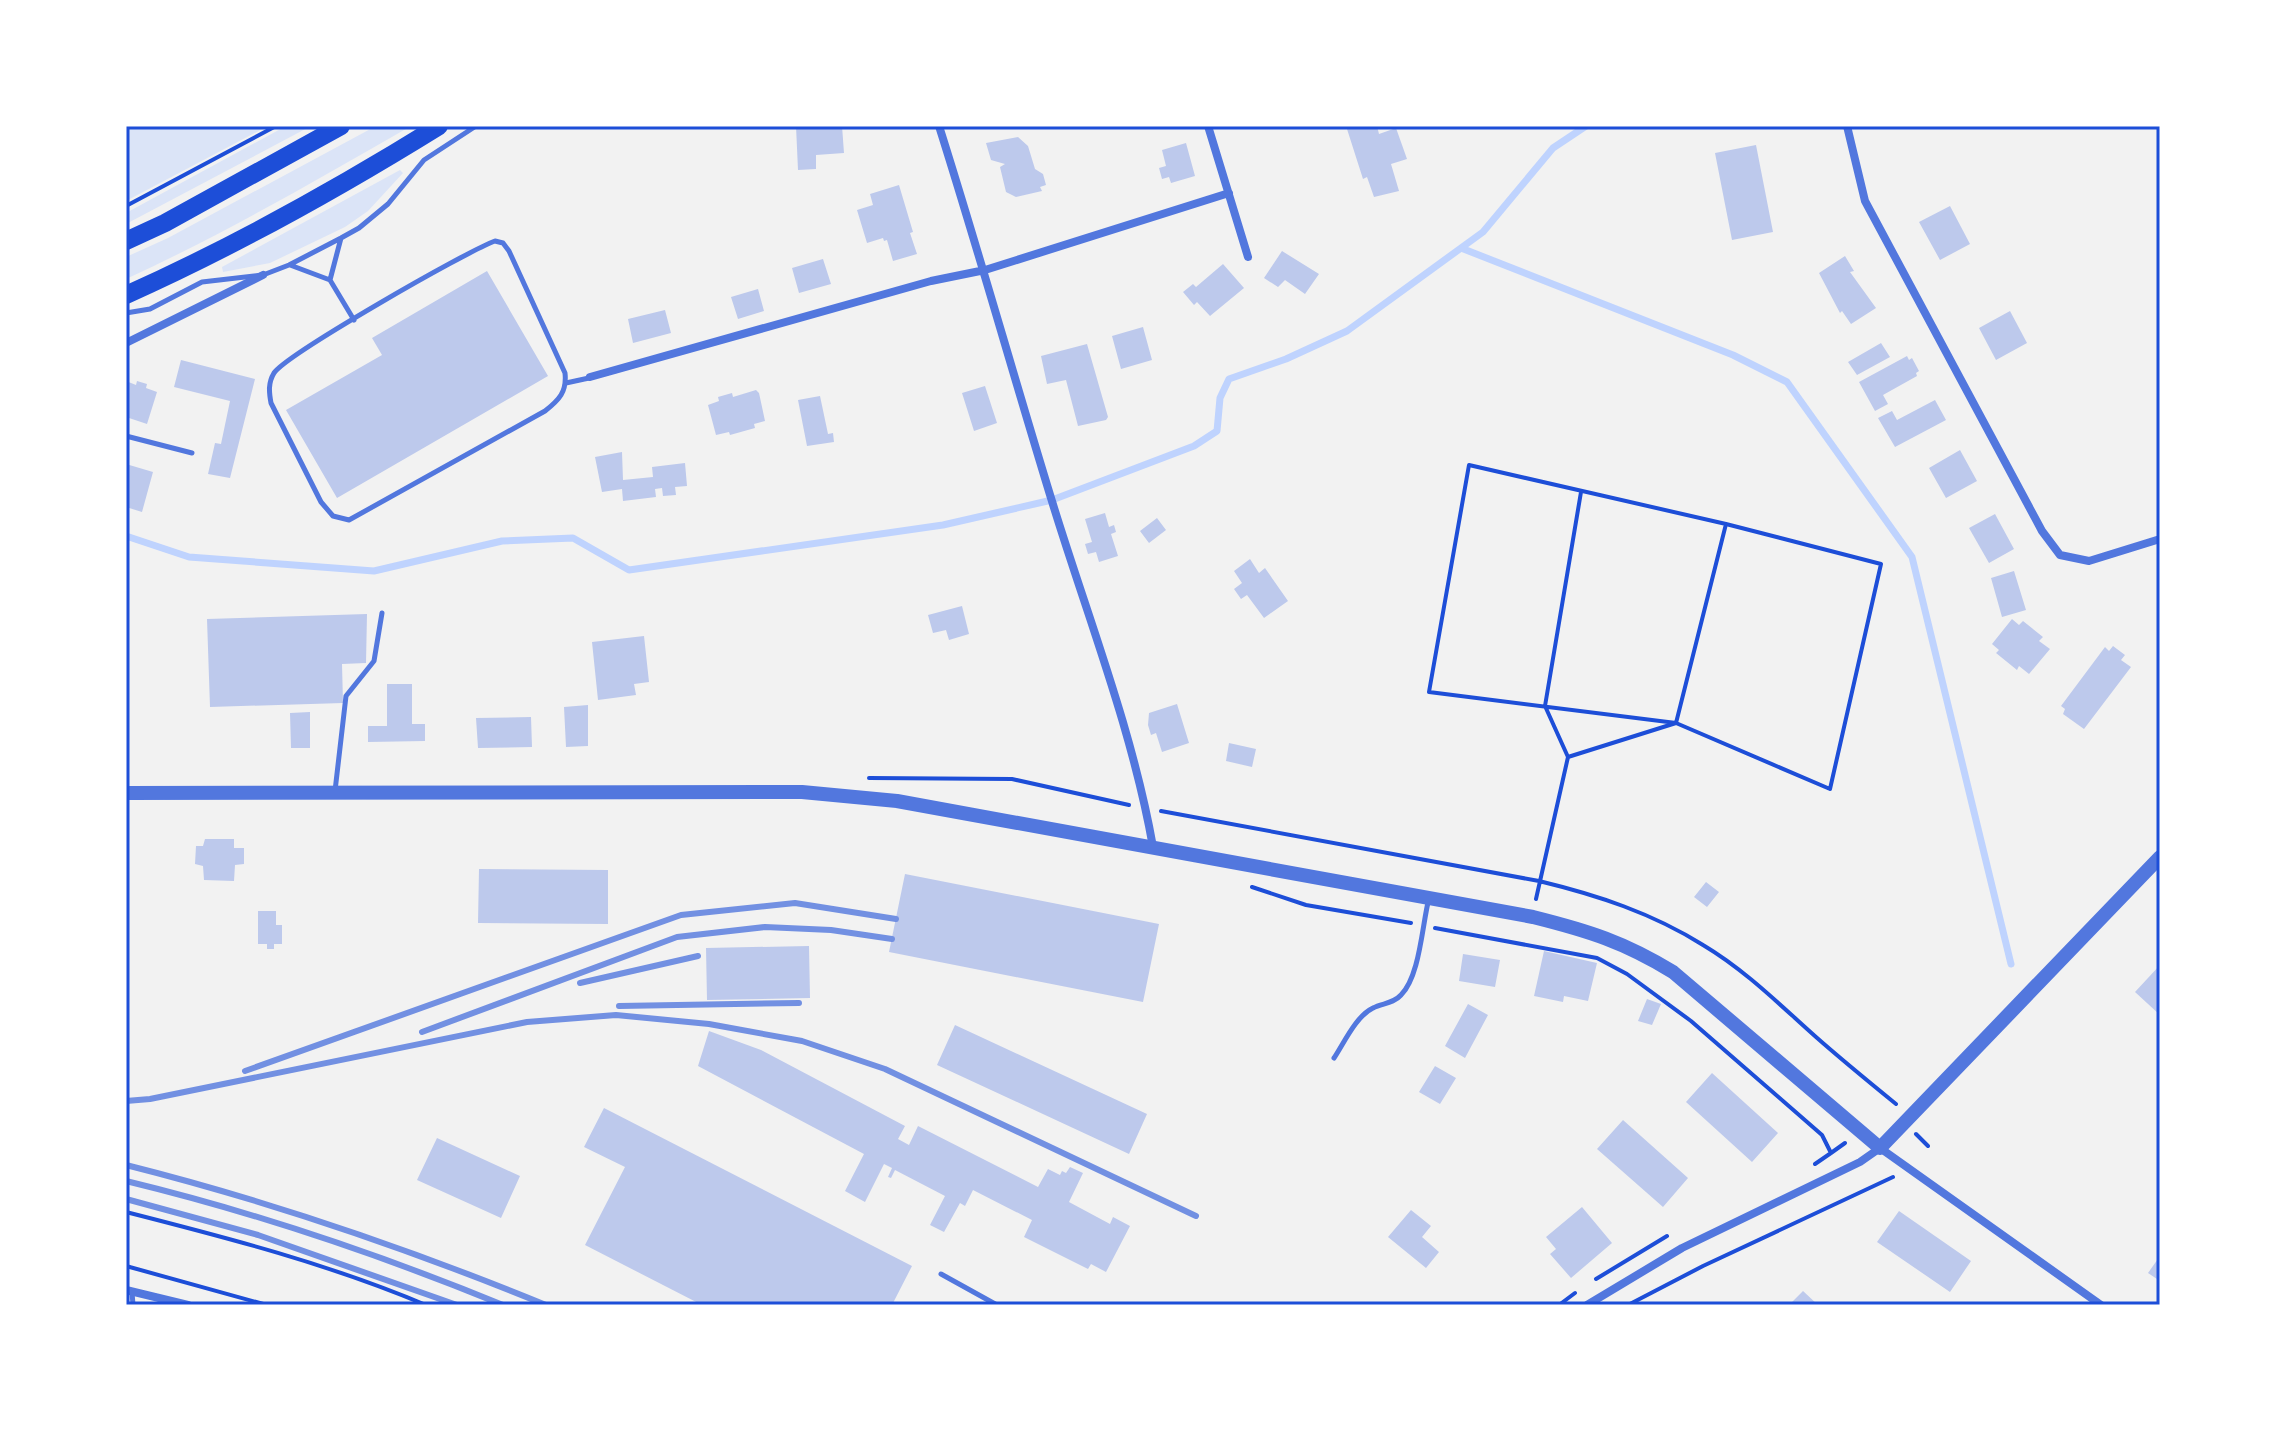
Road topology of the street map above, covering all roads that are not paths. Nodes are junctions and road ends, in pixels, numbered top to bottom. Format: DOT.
graph roads {
  1 [pos="341,126"];
  2 [pos="439,126"];
  3 [pos="476,126"];
  4 [pos="939,126"];
  5 [pos="1208,126"];
  6 [pos="1847,126"];
  7 [pos="1229,193"];
  8 [pos="341,238"];
  9 [pos="126,241"];
  10 [pos="1248,257"];
  11 [pos="289,265"];
  12 [pos="985,270"];
  13 [pos="263,275"];
  14 [pos="330,280"];
  15 [pos="126,295"];
  16 [pos="126,313"];
  17 [pos="354,320"];
  18 [pos="126,343"];
  19 [pos="590,377"];
  20 [pos="566,383"];
  21 [pos="126,436"];
  22 [pos="192,453"];
  23 [pos="2160,539"];
  24 [pos="382,613"];
  25 [pos="335,791"];
  26 [pos="126,793"];
  27 [pos="1153,847"];
  28 [pos="2160,857"];
  29 [pos="1429,897"];
  30 [pos="1334,1058"];
  31 [pos="1880,1148"];
  32 [pos="941,1274"];
  33 [pos="129,1291"];
  34 [pos="184,1304"];
  35 [pos="133,1305"];
  36 [pos="997,1305"];
  37 [pos="1587,1305"];
  38 [pos="2101,1305"];
  1 -- 9 [label="highway"];
  2 -- 15 [label="highway"];
  3 -- 8 [label="lane"];
  4 -- 12 [label="street"];
  5 -- 7 [label="street"];
  6 -- 23 [label="street"];
  7 -- 10 [label="street"];
  7 -- 12 [label="street"];
  8 -- 11 [label="lane"];
  8 -- 14 [label="lane"];
  11 -- 13 [label="lane"];
  11 -- 14 [label="lane"];
  12 -- 19 [label="street"];
  12 -- 27 [label="street"];
  13 -- 16 [label="lane"];
  13 -- 18 [label="street"];
  14 -- 17 [label="lane"];
  17 -- 20 [label="lane"];
  17 -- 20 [label="lane"];
  19 -- 20 [label="lane"];
  21 -- 22 [label="lane"];
  24 -- 25 [label="lane"];
  25 -- 26 [label="street"];
  25 -- 27 [label="street"];
  27 -- 29 [label="street"];
  28 -- 31 [label="street"];
  29 -- 30 [label="lane"];
  29 -- 31 [label="street"];
  31 -- 37 [label="street"];
  31 -- 38 [label="street"];
  32 -- 36 [label="lane"];
  33 -- 34 [label="street"];
  33 -- 35 [label="lane"];
}
